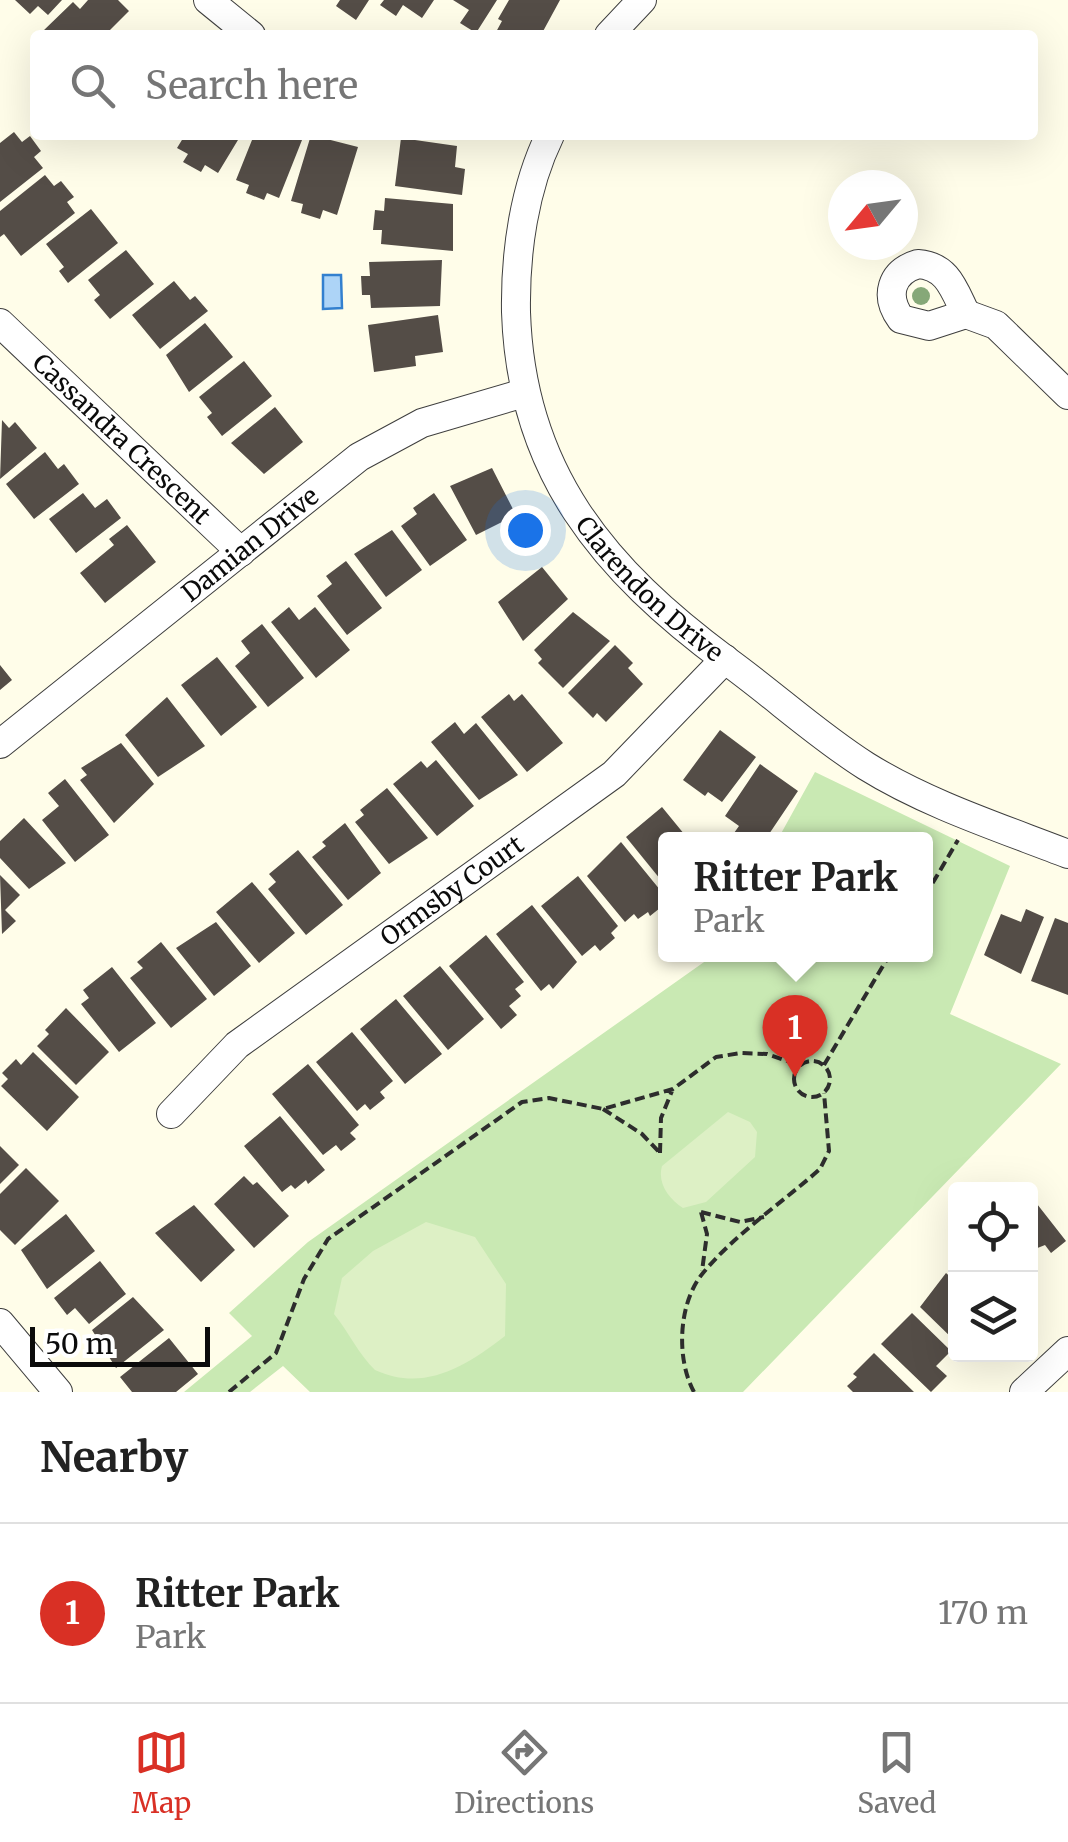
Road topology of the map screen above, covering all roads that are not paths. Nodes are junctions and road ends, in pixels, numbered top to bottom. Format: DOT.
graph roads {
  1 [pos="208,0"];
  2 [pos="642,0"];
  3 [pos="244,30"];
  4 [pos="614,30"];
  5 [pos="547,140"];
  6 [pos="966,314"];
  7 [pos="0,323"];
  8 [pos="524,394"];
  9 [pos="1068,396"];
  10 [pos="241,552"];
  11 [pos="725,659"];
  12 [pos="0,744"];
  13 [pos="1068,854"];
  14 [pos="171,1114"];
  15 [pos="3,1333"];
  16 [pos="1068,1351"];
  17 [pos="58,1392"];
  18 [pos="1024,1392"];
  1 -- 3 [label="street"];
  2 -- 4 [label="street"];
  5 -- 8 [label="street, Clarendon Drive"];
  6 -- 9 [label="street"];
  7 -- 10 [label="street, Cassandra Crescent"];
  8 -- 10 [label="street, Damian Drive"];
  8 -- 11 [label="street, Clarendon Drive"];
  10 -- 12 [label="street, Damian Drive"];
  11 -- 13 [label="street, Clarendon Drive"];
  11 -- 14 [label="street, Ormsby Court"];
  15 -- 17 [label="street"];
  16 -- 18 [label="street"];
}
